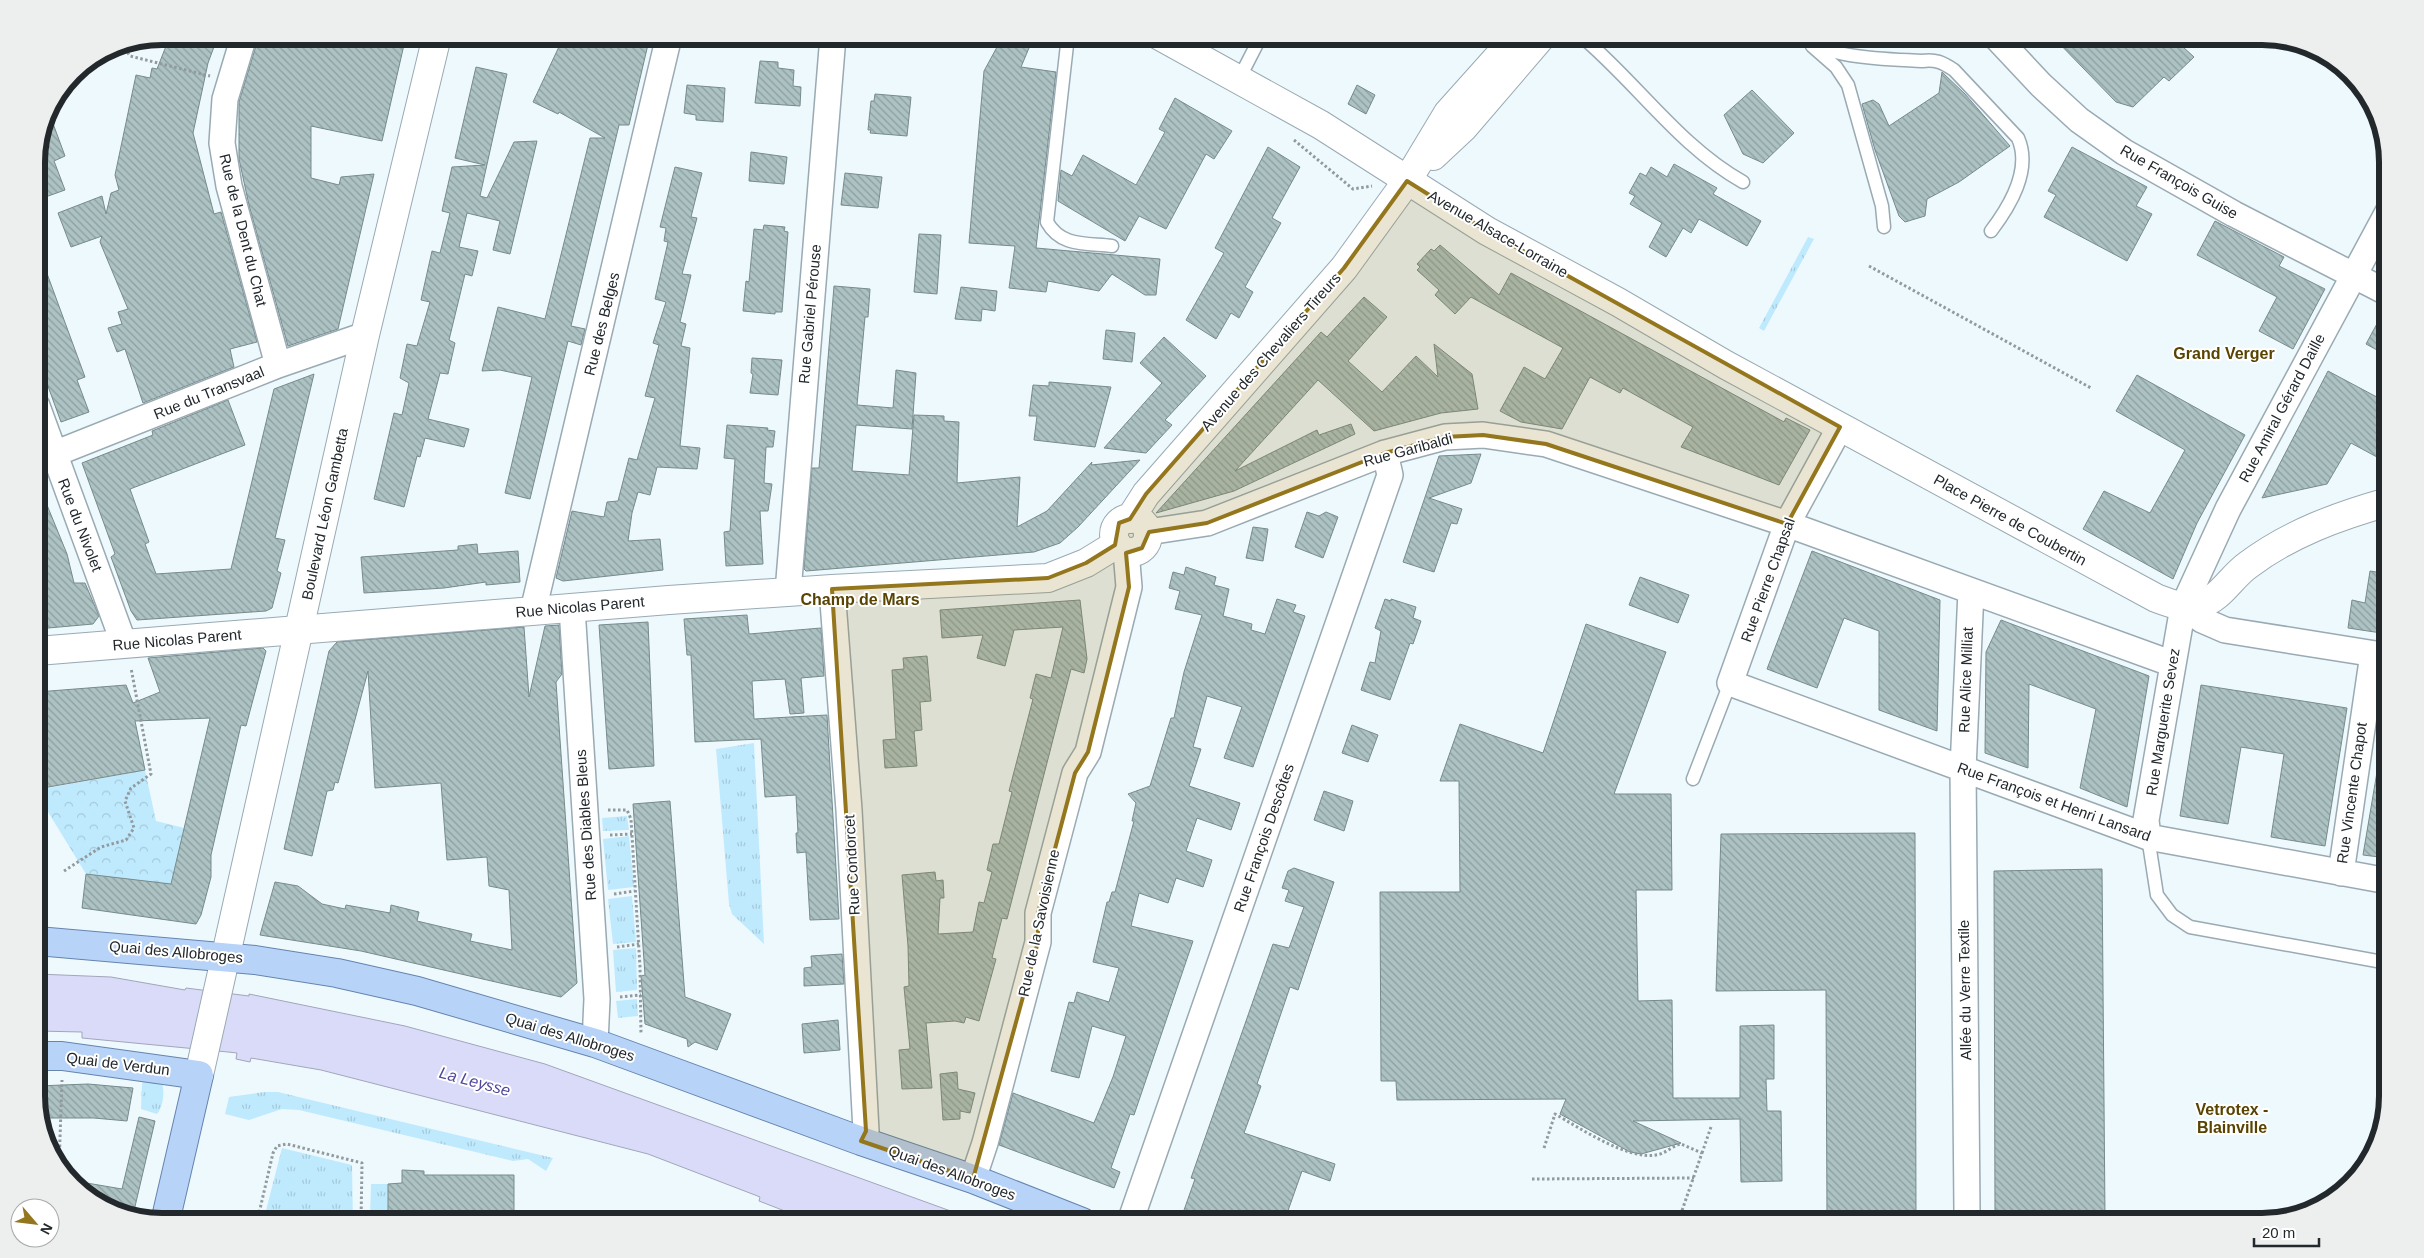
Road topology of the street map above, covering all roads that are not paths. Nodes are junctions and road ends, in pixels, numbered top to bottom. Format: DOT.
graph roads {
  1 [pos="241,45"];
  2 [pos="435,45"];
  3 [pos="667,45"];
  4 [pos="832,45"];
  5 [pos="1067,45"];
  6 [pos="1177,45"];
  7 [pos="1256,45"];
  8 [pos="1509,45"];
  9 [pos="1534,45"];
  10 [pos="1591,45"];
  11 [pos="1812,45"];
  12 [pos="1821,45"];
  13 [pos="2003,45"];
  14 [pos="1239,79"];
  15 [pos="1407,181"];
  16 [pos="1744,182"];
  17 [pos="1884,227"];
  18 [pos="2379,229"];
  19 [pos="1991,231"];
  20 [pos="1112,246"];
  21 [pos="2354,276"];
  22 [pos="2379,288"];
  23 [pos="365,335"];
  24 [pos="278,365"];
  25 [pos="1840,427"];
  26 [pos="45,430"];
  27 [pos="1385,453"];
  28 [pos="54,454"];
  29 [pos="2379,505"];
  30 [pos="1787,524"];
  31 [pos="1139,526"];
  32 [pos="1121,548"];
  33 [pos="832,588"];
  34 [pos="1971,590"];
  35 [pos="788,592"];
  36 [pos="2182,607"];
  37 [pos="572,608"];
  38 [pos="533,611"];
  39 [pos="300,630"];
  40 [pos="124,644"];
  41 [pos="45,650"];
  42 [pos="2379,655"];
  43 [pos="2379,660"];
  44 [pos="2172,664"];
  45 [pos="1730,683"];
  46 [pos="1963,769"];
  47 [pos="1693,779"];
  48 [pos="2148,837"];
  49 [pos="2340,873"];
  50 [pos="2379,880"];
  51 [pos="45,942"];
  52 [pos="225,956"];
  53 [pos="2379,961"];
  54 [pos="596,1043"];
  55 [pos="49,1056"];
  56 [pos="202,1062"];
  57 [pos="861,1141"];
  58 [pos="973,1180"];
  59 [pos="1967,1211"];
  60 [pos="167,1213"];
  61 [pos="1059,1213"];
  62 [pos="1133,1213"];
  1 -- 24 [label="street, Rue de la Dent du Chat"];
  2 -- 23 [label="main road, Boulevard Léon Gambetta"];
  3 -- 38 [label="street, Rue des Belges"];
  4 -- 35 [label="street, Rue Gabriel Pérouse"];
  5 -- 20 [label="lane"];
  6 -- 14 [label="main road, Avenue Alsace-Lorraine"];
  7 -- 14 [label="lane"];
  8 -- 15 [label="main road, Avenue des Chevaliers Tireurs"];
  9 -- 15 [label="main road, Avenue des Chevaliers Tireurs"];
  10 -- 16 [label="lane"];
  11 -- 17 [label="lane"];
  12 -- 19 [label="lane"];
  13 -- 21 [label="street, Rue François Guise"];
  14 -- 15 [label="main road, Avenue Alsace-Lorraine"];
  15 -- 25 [label="main road, Avenue Alsace-Lorraine"];
  15 -- 31 [label="main road, Avenue des Chevaliers Tireurs"];
  18 -- 21 [label="street, Rue Amiral Gérard Daille"];
  21 -- 22 [label="street, Rue François Guise"];
  21 -- 36 [label="street, Rue Amiral Gérard Daille"];
  23 -- 24 [label="street, Rue du Transvaal"];
  23 -- 39 [label="main road, Boulevard Léon Gambetta"];
  24 -- 28 [label="street, Rue du Transvaal"];
  25 -- 30 [label="street, Rue Pierre Chapsal"];
  25 -- 36 [label="main road, Place Pierre de Coubertin"];
  26 -- 28 [label="street, Rue du Nivolet"];
  27 -- 30 [label="street, Rue Garibaldi"];
  27 -- 31 [label="street, Rue Garibaldi"];
  27 -- 62 [label="street, Rue François Descôtes"];
  28 -- 40 [label="street, Rue du Nivolet"];
  29 -- 36 [label="main road"];
  30 -- 34 [label="street, Rue Garibaldi"];
  30 -- 45 [label="street, Rue Pierre Chapsal"];
  31 -- 32 [label="main road, Avenue des Chevaliers Tireurs"];
  32 -- 33 [label="main road, Rue Nicolas Parent"];
  32 -- 58 [label="street, Rue de la Savoisienne"];
  33 -- 35 [label="main road, Rue Nicolas Parent"];
  33 -- 57 [label="street, Rue Condorcet"];
  34 -- 44 [label="street, Rue Garibaldi"];
  34 -- 46 [label="street, Rue Alice Milliat"];
  35 -- 37 [label="main road, Rue Nicolas Parent"];
  36 -- 42 [label="street"];
  36 -- 44 [label="street, Rue Marguerite Sevez"];
  37 -- 38 [label="main road, Rue Nicolas Parent"];
  37 -- 54 [label="street, Rue des Diables Bleus"];
  38 -- 39 [label="main road, Rue Nicolas Parent"];
  39 -- 40 [label="main road, Rue Nicolas Parent"];
  39 -- 52 [label="main road, Boulevard Léon Gambetta"];
  40 -- 41 [label="main road, Rue Nicolas Parent"];
  43 -- 49 [label="street, Rue Vincente Chapot"];
  44 -- 48 [label="street, Rue Marguerite Sevez"];
  45 -- 46 [label="street, Rue François et Henri Lansard"];
  45 -- 47 [label="lane"];
  46 -- 48 [label="street, Rue François et Henri Lansard"];
  46 -- 59 [label="street, Allée du Verre Textile"];
  48 -- 49 [label="street, Rue François et Henri Lansard"];
  48 -- 53 [label="lane"];
  49 -- 50 [label="street, Rue François et Henri Lansard"];
  51 -- 52 [label="main road, Quai des Allobroges"];
  52 -- 54 [label="main road, Quai des Allobroges"];
  52 -- 56 [label="main road, Boulevard Léon Gambetta"];
  54 -- 57 [label="main road, Quai des Allobroges"];
  55 -- 56 [label="main road, Quai de Verdun"];
  56 -- 60 [label="main road"];
  57 -- 58 [label="main road, Quai des Allobroges"];
  58 -- 61 [label="main road, Quai des Allobroges"];
}
